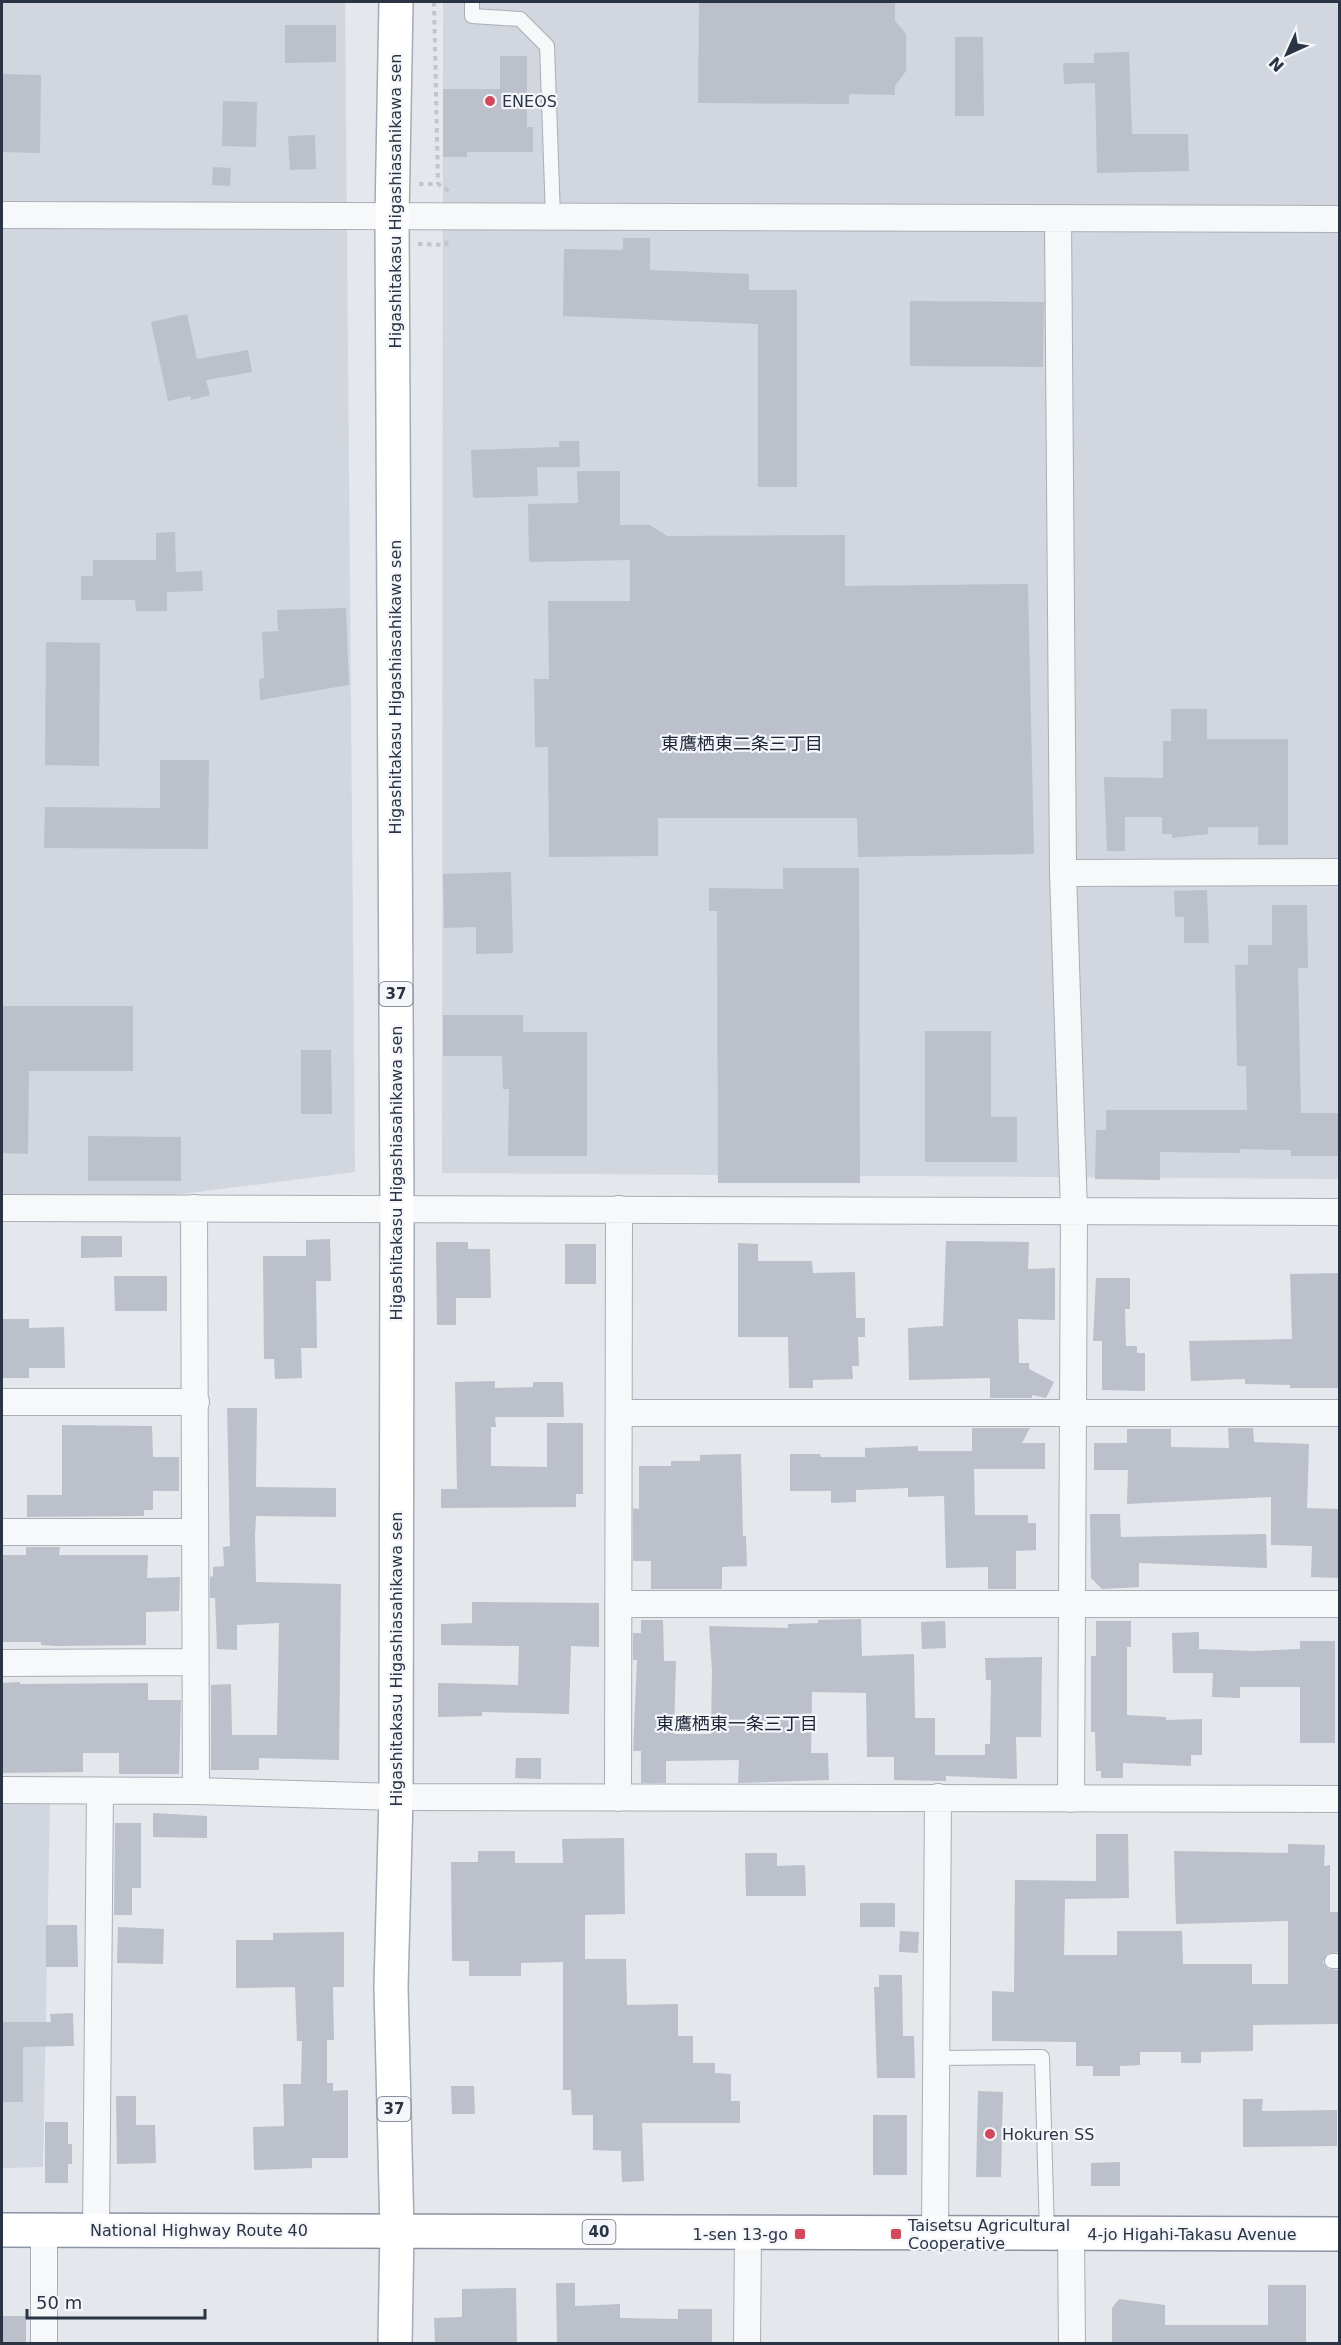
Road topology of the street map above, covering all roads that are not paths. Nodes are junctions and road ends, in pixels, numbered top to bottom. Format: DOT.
graph roads {
  1 [pos="396,2"];
  2 [pos="472,2"];
  3 [pos="2,215"];
  4 [pos="392,217"];
  5 [pos="553,217"];
  6 [pos="1058,218"];
  7 [pos="1340,219"];
  8 [pos="1340,872"];
  9 [pos="1063,873"];
  10 [pos="2,1208"];
  11 [pos="194,1208"];
  12 [pos="397,1209"];
  13 [pos="620,1209"];
  14 [pos="1074,1212"];
  15 [pos="1340,1212"];
  16 [pos="2,1401"];
  17 [pos="196,1402"];
  18 [pos="620,1413"];
  19 [pos="1074,1413"];
  20 [pos="1340,1413"];
  21 [pos="2,1532"];
  22 [pos="194,1532"];
  23 [pos="1071,1602"];
  24 [pos="618,1604"];
  25 [pos="1340,1604"];
  26 [pos="2,1662"];
  27 [pos="195,1662"];
  28 [pos="2,1790"];
  29 [pos="100,1791"];
  30 [pos="196,1791"];
  31 [pos="396,1797"];
  32 [pos="938,1797"];
  33 [pos="618,1798"];
  34 [pos="1071,1799"];
  35 [pos="1340,1799"];
  36 [pos="937,2058"];
  37 [pos="2,2230"];
  38 [pos="44,2230"];
  39 [pos="397,2230"];
  40 [pos="96,2231"];
  41 [pos="748,2233"];
  42 [pos="935,2234"];
  43 [pos="1059,2234"];
  44 [pos="1340,2234"];
  45 [pos="44,2343"];
  46 [pos="395,2343"];
  47 [pos="747,2343"];
  48 [pos="1072,2343"];
  1 -- 4 [label="main road, Higashitakasu Higashiasahikawa sen / 37"];
  2 -- 5 [label="lane"];
  3 -- 4 [label="street"];
  4 -- 5 [label="street"];
  4 -- 12 [label="main road, Higashitakasu Higashiasahikawa sen / 37"];
  5 -- 6 [label="street"];
  6 -- 7 [label="street"];
  6 -- 9 [label="street"];
  8 -- 9 [label="street"];
  9 -- 14 [label="street"];
  10 -- 11 [label="street"];
  11 -- 12 [label="street"];
  11 -- 17 [label="street"];
  12 -- 13 [label="street"];
  12 -- 31 [label="main road, Higashitakasu Higashiasahikawa sen / 37"];
  13 -- 14 [label="street"];
  13 -- 18 [label="street"];
  14 -- 15 [label="street"];
  14 -- 19 [label="street"];
  16 -- 17 [label="street"];
  17 -- 22 [label="street"];
  18 -- 19 [label="street"];
  18 -- 24 [label="street"];
  19 -- 20 [label="street"];
  19 -- 23 [label="street"];
  21 -- 22 [label="street"];
  22 -- 27 [label="street"];
  23 -- 24 [label="street"];
  23 -- 25 [label="street"];
  23 -- 34 [label="street"];
  24 -- 33 [label="street"];
  26 -- 27 [label="street"];
  27 -- 30 [label="street"];
  28 -- 29 [label="street"];
  29 -- 30 [label="street"];
  29 -- 40 [label="street"];
  30 -- 31 [label="street"];
  31 -- 33 [label="street"];
  31 -- 39 [label="main road, Higashitakasu Higashiasahikawa sen / 37"];
  32 -- 33 [label="street"];
  32 -- 34 [label="street"];
  32 -- 36 [label="street"];
  34 -- 35 [label="street"];
  36 -- 42 [label="street"];
  36 -- 43 [label="lane"];
  37 -- 38 [label="main road, National Highway Route 40 / 40"];
  38 -- 40 [label="main road, National Highway Route 40 / 40"];
  38 -- 45 [label="street"];
  39 -- 40 [label="main road, National Highway Route 40 / 40"];
  39 -- 41 [label="main road, 4-jo Higahi-Takasu Avenue / 40"];
  39 -- 46 [label="main road, Higashitakasu Higashiasahikawa sen / 37"];
  41 -- 42 [label="main road, 4-jo Higahi-Takasu Avenue / 40"];
  41 -- 47 [label="street"];
  42 -- 43 [label="main road, 4-jo Higahi-Takasu Avenue / 40"];
  43 -- 44 [label="main road, 4-jo Higahi-Takasu Avenue / 40"];
  43 -- 48 [label="street"];
}
